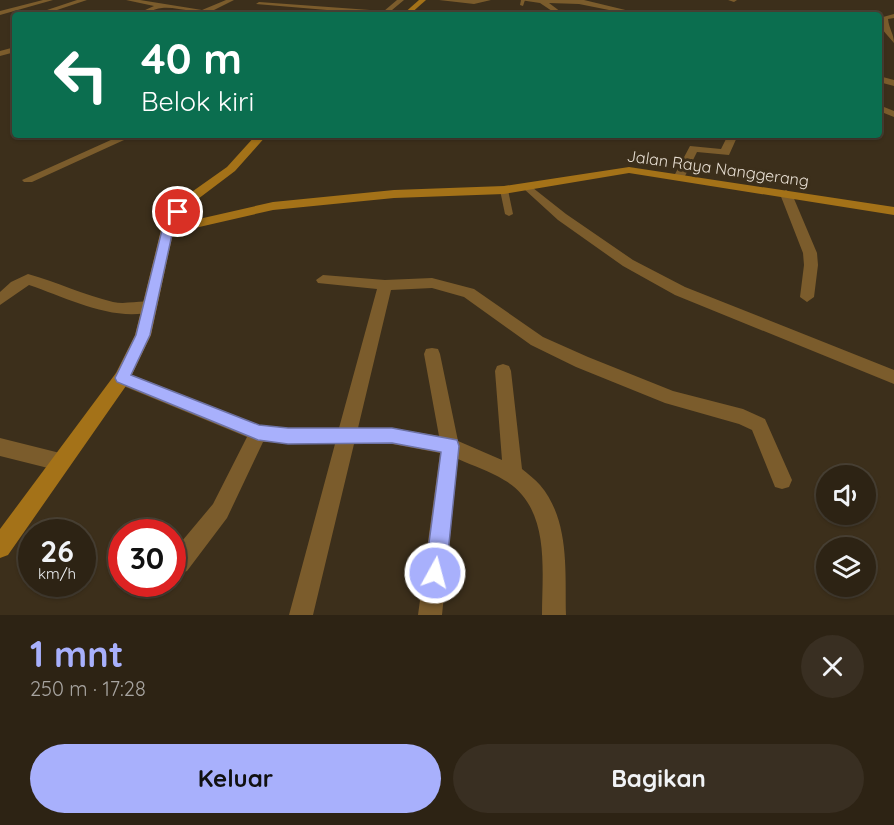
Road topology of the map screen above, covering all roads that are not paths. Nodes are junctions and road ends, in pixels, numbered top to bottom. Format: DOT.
graph roads {
  1 [pos="12,0"];
  2 [pos="32,0"];
  3 [pos="50,0"];
  4 [pos="84,0"];
  5 [pos="129,0"];
  6 [pos="231,0"];
  7 [pos="353,0"];
  8 [pos="401,0"];
  9 [pos="423,0"];
  10 [pos="442,0"];
  11 [pos="488,0"];
  12 [pos="541,0"];
  13 [pos="580,1"];
  14 [pos="523,2"];
  15 [pos="259,4"];
  16 [pos="161,6"];
  17 [pos="340,9"];
  18 [pos="45,12"];
  19 [pos="145,12"];
  20 [pos="204,12"];
  21 [pos="375,12"];
  22 [pos="388,12"];
  23 [pos="409,12"];
  24 [pos="558,12"];
  25 [pos="630,12"];
  26 [pos="0,13"];
  27 [pos="894,16"];
  28 [pos="894,41"];
  29 [pos="123,138"];
  30 [pos="259,138"];
  31 [pos="732,138"];
  32 [pos="680,176"];
  33 [pos="28,180"];
  34 [pos="528,187"];
  35 [pos="504,190"];
  36 [pos="786,194"];
  37 [pos="894,211"];
  38 [pos="509,214"];
  39 [pos="167,230"];
  40 [pos="323,280"];
  41 [pos="385,285"];
  42 [pos="807,297"];
  43 [pos="0,300"];
  44 [pos="150,307"];
  45 [pos="432,354"];
  46 [pos="503,371"];
  47 [pos="894,377"];
  48 [pos="122,378"];
  49 [pos="262,433"];
  50 [pos="346,436"];
  51 [pos="450,446"];
  52 [pos="0,447"];
  53 [pos="60,462"];
  54 [pos="513,474"];
  55 [pos="782,480"];
  56 [pos="0,546"];
  57 [pos="186,554"];
  58 [pos="301,615"];
  59 [pos="430,615"];
  60 [pos="554,615"];
  1 -- 2 [label="street"];
  3 -- 26 [label="street"];
  4 -- 18 [label="street"];
  5 -- 16 [label="street"];
  6 -- 20 [label="street"];
  7 -- 17 [label="street"];
  8 -- 22 [label="street"];
  9 -- 23 [label="street"];
  10 -- 11 [label="street"];
  12 -- 13 [label="street"];
  12 -- 14 [label="street"];
  12 -- 24 [label="street"];
  13 -- 25 [label="street"];
  15 -- 17 [label="street"];
  16 -- 19 [label="street"];
  16 -- 20 [label="street"];
  17 -- 21 [label="street"];
  27 -- 28 [label="street"];
  29 -- 33 [label="street"];
  30 -- 39 [label="street"];
  31 -- 32 [label="street"];
  32 -- 34 [label="street, Jalan Raya Nanggerang"];
  32 -- 36 [label="street, Jalan Raya Nanggerang"];
  34 -- 35 [label="street, Jalan Raya Nanggerang"];
  34 -- 47 [label="street"];
  35 -- 38 [label="lane"];
  35 -- 39 [label="street, Jalan Raya Nanggerang"];
  36 -- 37 [label="street, Jalan Raya Nanggerang"];
  36 -- 42 [label="street"];
  39 -- 44 [label="street"];
  40 -- 41 [label="street"];
  41 -- 50 [label="street"];
  41 -- 55 [label="street"];
  43 -- 44 [label="street"];
  44 -- 48 [label="street"];
  45 -- 51 [label="street"];
  46 -- 54 [label="street"];
  48 -- 49 [label="street"];
  48 -- 53 [label="street"];
  49 -- 50 [label="street"];
  49 -- 57 [label="street"];
  50 -- 51 [label="street"];
  50 -- 58 [label="street"];
  51 -- 54 [label="street"];
  51 -- 59 [label="street"];
  52 -- 53 [label="street"];
  53 -- 56 [label="street"];
  54 -- 60 [label="street"];
}
